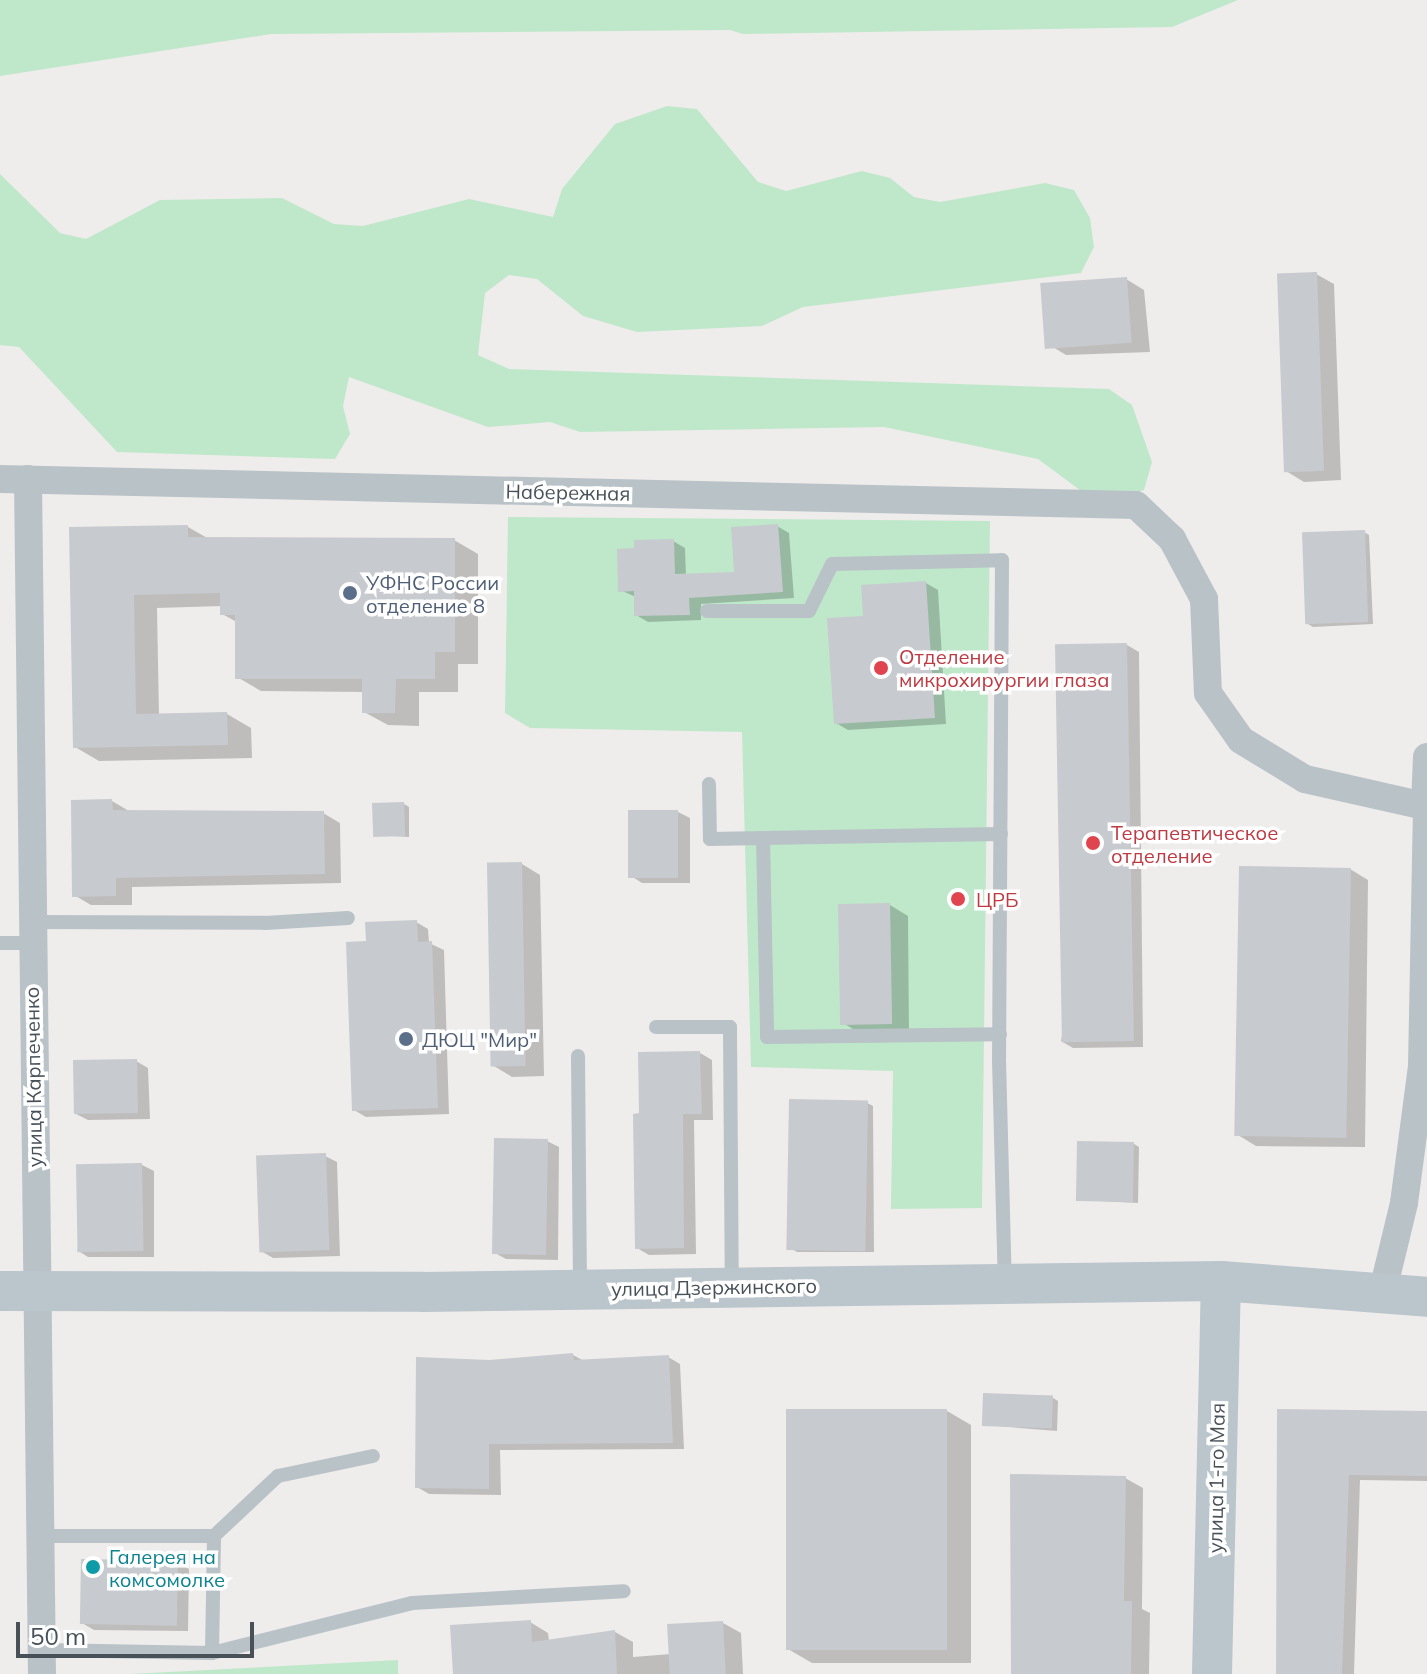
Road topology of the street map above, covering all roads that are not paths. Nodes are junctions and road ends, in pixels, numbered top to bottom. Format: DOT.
graph roads {
  1 [pos="0,479"];
  2 [pos="28,479"];
  3 [pos="707,611"];
  4 [pos="1427,757"];
  5 [pos="709,784"];
  6 [pos="1426,806"];
  7 [pos="1001,834"];
  8 [pos="763,838"];
  9 [pos="348,918"];
  10 [pos="30,932"];
  11 [pos="0,943"];
  12 [pos="656,1027"];
  13 [pos="1000,1034"];
  14 [pos="578,1056"];
  15 [pos="1221,1281"];
  16 [pos="1005,1282"];
  17 [pos="732,1287"];
  18 [pos="580,1289"];
  19 [pos="1383,1290"];
  20 [pos="18,1291"];
  21 [pos="1427,1297"];
  22 [pos="373,1456"];
  23 [pos="40,1536"];
  24 [pos="214,1536"];
  25 [pos="624,1591"];
  26 [pos="212,1653"];
  27 [pos="42,1662"];
  28 [pos="1212,1674"];
  1 -- 2 [label="street, Набережная"];
  2 -- 6 [label="street, Набережная"];
  2 -- 10 [label="street, улица Карпеченко"];
  3 -- 7 [label="lane"];
  4 -- 6 [label="street"];
  5 -- 8 [label="lane"];
  6 -- 19 [label="street"];
  7 -- 8 [label="lane"];
  7 -- 13 [label="lane"];
  8 -- 13 [label="lane"];
  9 -- 10 [label="lane"];
  10 -- 11 [label="lane"];
  10 -- 20 [label="street, улица Карпеченко"];
  12 -- 17 [label="lane"];
  13 -- 16 [label="lane"];
  14 -- 18 [label="lane"];
  15 -- 16 [label="main road, улица Дзержинского"];
  15 -- 19 [label="main road, улица Дзержинского"];
  15 -- 28 [label="main road, улица 1-го Мая"];
  16 -- 17 [label="main road, улица Дзержинского"];
  17 -- 18 [label="main road, улица Дзержинского"];
  18 -- 20 [label="main road, улица Дзержинского"];
  19 -- 21 [label="main road, улица Дзержинского"];
  20 -- 23 [label="street, улица Карпеченко"];
  22 -- 24 [label="lane"];
  23 -- 24 [label="lane"];
  23 -- 27 [label="street, улица Карпеченко"];
  24 -- 26 [label="lane"];
  25 -- 26 [label="lane"];
  26 -- 27 [label="lane"];
}
